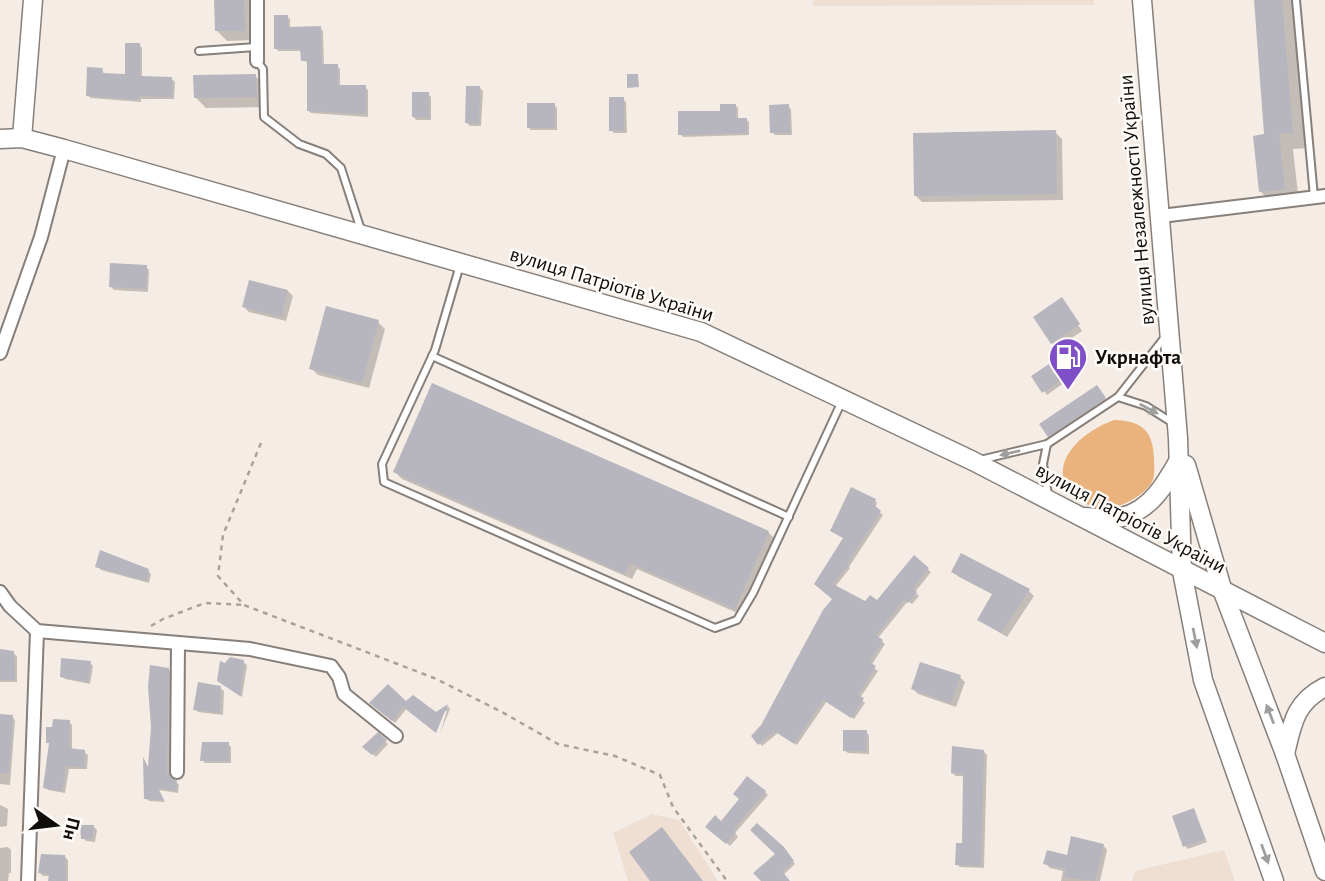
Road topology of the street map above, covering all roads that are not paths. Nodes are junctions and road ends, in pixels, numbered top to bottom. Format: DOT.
graph roads {
  1 [pos="33,0"];
  2 [pos="257,0"];
  3 [pos="1142,0"];
  4 [pos="1296,0"];
  5 [pos="257,47"];
  6 [pos="199,51"];
  7 [pos="257,61"];
  8 [pos="22,138"];
  9 [pos="0,139"];
  10 [pos="64,149"];
  11 [pos="1319,197"];
  12 [pos="1161,216"];
  13 [pos="363,235"];
  14 [pos="461,263"];
  15 [pos="1170,330"];
  16 [pos="0,353"];
  17 [pos="432,356"];
  18 [pos="1118,397"];
  19 [pos="843,399"];
  20 [pos="1178,432"];
  21 [pos="1047,444"];
  22 [pos="1179,460"];
  23 [pos="973,461"];
  24 [pos="1048,501"];
  25 [pos="789,517"];
  26 [pos="1079,517"];
  27 [pos="1182,571"];
  28 [pos="0,592"];
  29 [pos="1223,592"];
  30 [pos="37,631"];
  31 [pos="1325,643"];
  32 [pos="178,644"];
  33 [pos="1325,687"];
  34 [pos="396,736"];
  35 [pos="1285,754"];
  36 [pos="177,772"];
  37 [pos="1325,871"];
  38 [pos="28,881"];
  39 [pos="1274,881"];
  1 -- 8 [label="main road"];
  2 -- 5 [label="street"];
  3 -- 12 [label="main road, вулиця Незалежності України"];
  4 -- 11 [label="lane"];
  5 -- 6 [label="lane"];
  5 -- 7 [label="street"];
  7 -- 13 [label="lane"];
  8 -- 9 [label="main road, вулиця Патріотів України"];
  8 -- 10 [label="main road, вулиця Патріотів України"];
  10 -- 13 [label="main road, вулиця Патріотів України"];
  10 -- 16 [label="street"];
  11 -- 12 [label="street"];
  12 -- 15 [label="main road, вулиця Незалежності України"];
  13 -- 14 [label="main road, вулиця Патріотів України"];
  14 -- 17 [label="lane"];
  14 -- 19 [label="main road, вулиця Патріотів України"];
  15 -- 18 [label="lane"];
  15 -- 20 [label="main road, вулиця Незалежності України"];
  17 -- 25 [label="lane"];
  17 -- 25 [label="lane"];
  18 -- 20 [label="lane, one-way"];
  18 -- 21 [label="lane"];
  19 -- 23 [label="main road, вулиця Патріотів України"];
  19 -- 25 [label="lane"];
  20 -- 22 [label="main road, вулиця Незалежності України"];
  20 -- 29 [label="main road, вулиця Незалежності України"];
  21 -- 23 [label="lane, one-way"];
  21 -- 24 [label="lane"];
  22 -- 26 [label="main road"];
  22 -- 27 [label="main road, вулиця Незалежності України"];
  23 -- 24 [label="main road, вулиця Патріотів України"];
  24 -- 26 [label="main road, вулиця Патріотів України"];
  26 -- 27 [label="main road, вулиця Патріотів України"];
  27 -- 29 [label="main road, вулиця Патріотів України"];
  27 -- 39 [label="main road, вулиця Незалежності України, one-way"];
  28 -- 30 [label="street"];
  29 -- 31 [label="main road, вулиця Патріотів України"];
  35 -- 29 [label="main road, вулиця Незалежності України, one-way"];
  30 -- 32 [label="street"];
  30 -- 38 [label="street"];
  32 -- 34 [label="street"];
  32 -- 36 [label="street"];
  33 -- 35 [label="main road"];
  35 -- 37 [label="main road, вулиця Незалежності України"];
}
